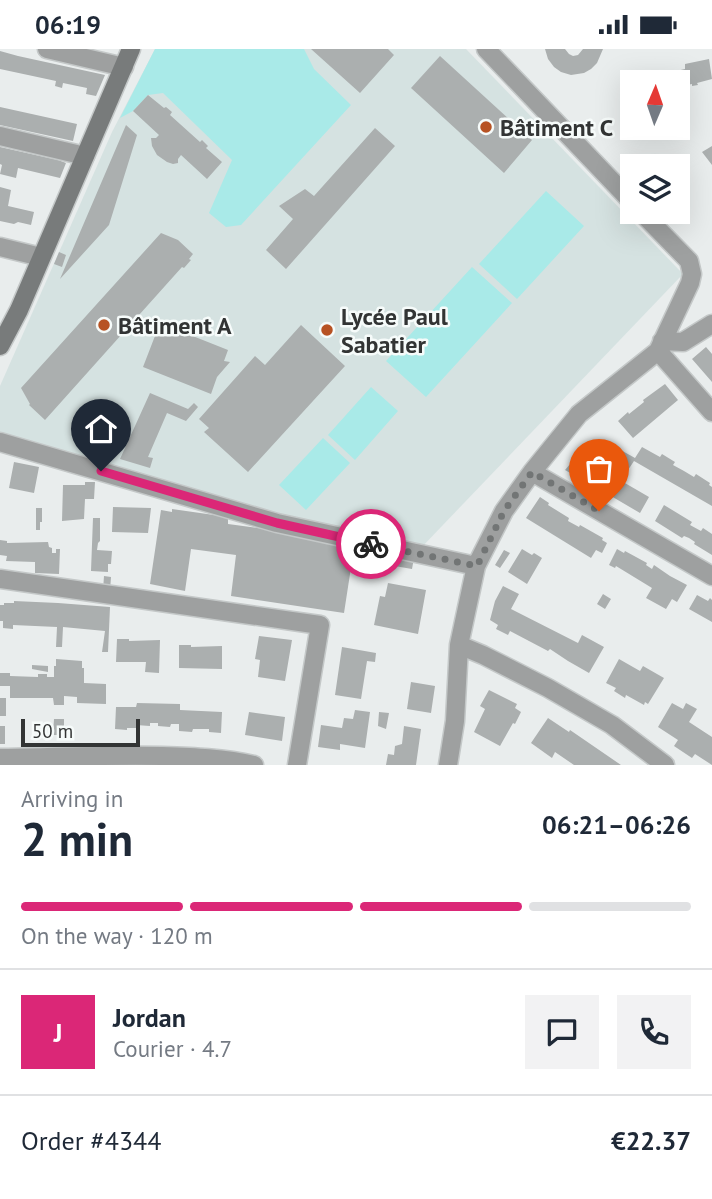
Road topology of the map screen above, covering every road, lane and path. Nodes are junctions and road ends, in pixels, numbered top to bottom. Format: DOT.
graph roads {
  1 [pos="47,49"];
  2 [pos="131,49"];
  3 [pos="486,49"];
  4 [pos="124,67"];
  5 [pos="0,136"];
  6 [pos="85,156"];
  7 [pos="620,189"];
  8 [pos="653,224"];
  9 [pos="0,247"];
  10 [pos="41,257"];
  11 [pos="712,324"];
  12 [pos="0,346"];
  13 [pos="660,346"];
  14 [pos="712,412"];
  15 [pos="0,442"];
  16 [pos="532,472"];
  17 [pos="477,566"];
  18 [pos="712,576"];
  19 [pos="0,579"];
  20 [pos="458,645"];
  21 [pos="0,758"];
  22 [pos="123,760"];
  23 [pos="254,765"];
  24 [pos="297,765"];
  25 [pos="447,765"];
  26 [pos="665,765"];
  1 -- 4 [label="street"];
  2 -- 4 [label="street"];
  3 -- 7 [label="street"];
  4 -- 6 [label="street"];
  5 -- 6 [label="street"];
  6 -- 10 [label="street"];
  8 -- 13 [label="street"];
  9 -- 10 [label="street"];
  10 -- 12 [label="street"];
  11 -- 13 [label="street"];
  13 -- 14 [label="street"];
  13 -- 16 [label="street"];
  15 -- 17 [label="street"];
  16 -- 17 [label="street"];
  16 -- 18 [label="street"];
  17 -- 20 [label="street"];
  19 -- 24 [label="street"];
  20 -- 25 [label="street"];
  20 -- 26 [label="street"];
  21 -- 22 [label="street"];
  22 -- 23 [label="street"];
}
